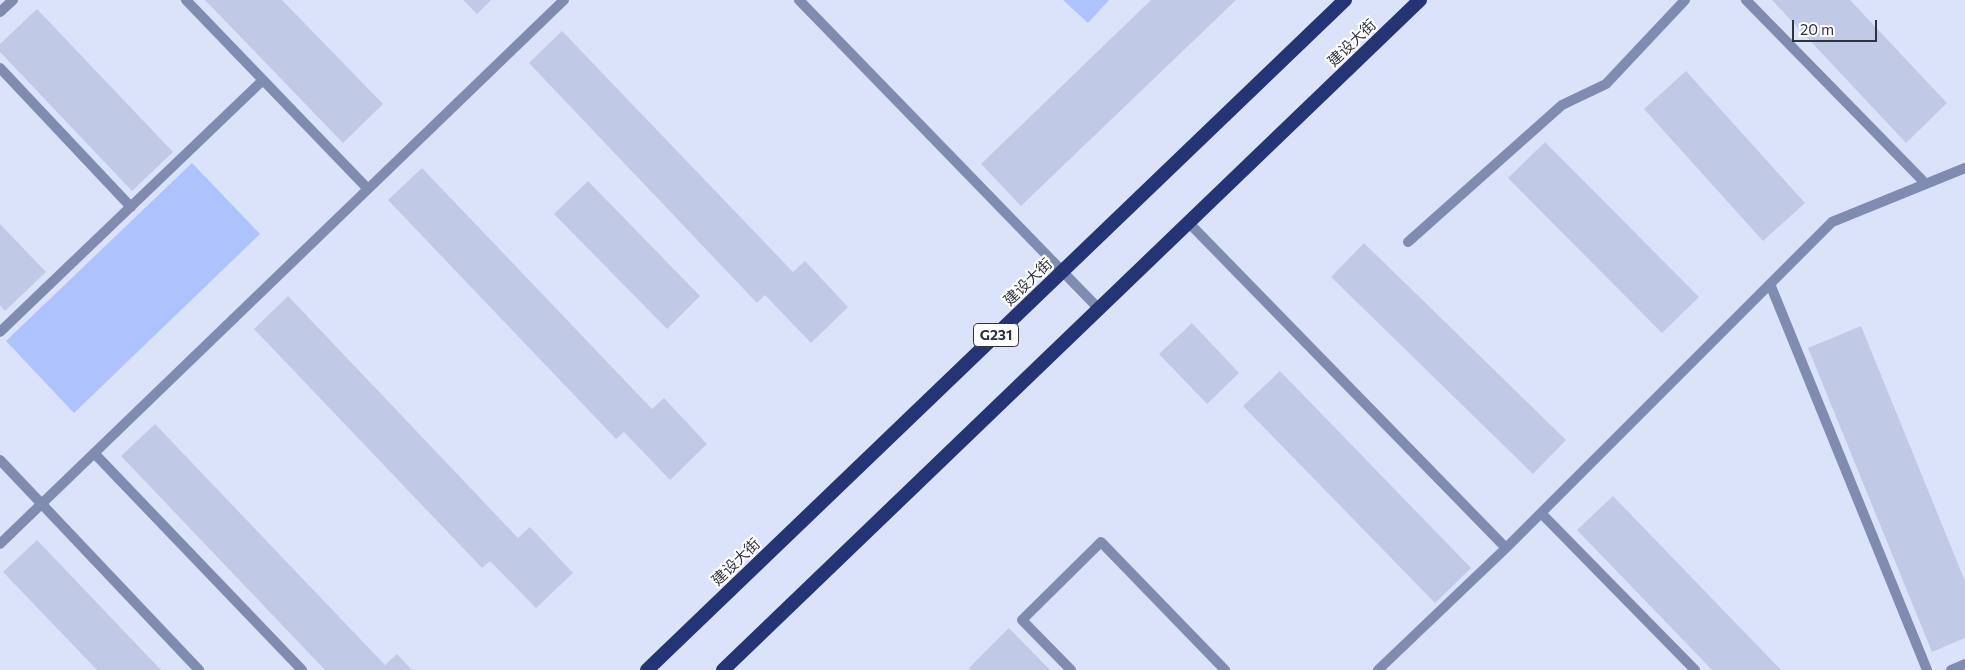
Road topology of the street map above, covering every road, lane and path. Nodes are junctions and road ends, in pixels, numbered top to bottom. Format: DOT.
graph roads {
  1 [pos="13,0"];
  2 [pos="186,0"];
  3 [pos="564,0"];
  4 [pos="799,0"];
  5 [pos="1344,0"];
  6 [pos="1420,0"];
  7 [pos="1685,0"];
  8 [pos="1746,0"];
  9 [pos="0,12"];
  10 [pos="0,68"];
  11 [pos="263,80"];
  12 [pos="1965,168"];
  13 [pos="1926,184"];
  14 [pos="368,189"];
  15 [pos="131,206"];
  16 [pos="1189,223"];
  17 [pos="1408,242"];
  18 [pos="1062,272"];
  19 [pos="1770,284"];
  20 [pos="1099,309"];
  21 [pos="0,332"];
  22 [pos="94,453"];
  23 [pos="0,460"];
  24 [pos="41,504"];
  25 [pos="1540,513"];
  26 [pos="0,544"];
  27 [pos="1506,548"];
  28 [pos="1965,664"];
  29 [pos="199,670"];
  30 [pos="302,670"];
  31 [pos="647,670"];
  32 [pos="723,670"];
  33 [pos="1071,670"];
  34 [pos="1226,670"];
  35 [pos="1378,670"];
  36 [pos="1695,670"];
  37 [pos="1927,670"];
  38 [pos="1951,670"];
  1 -- 9 [label="street"];
  2 -- 11 [label="street"];
  3 -- 14 [label="street"];
  4 -- 18 [label="street"];
  5 -- 18 [label="highway, 建设大街 / G231"];
  6 -- 16 [label="highway, 建设大街"];
  7 -- 17 [label="street"];
  8 -- 13 [label="street"];
  10 -- 15 [label="street"];
  11 -- 14 [label="street"];
  11 -- 15 [label="street"];
  12 -- 13 [label="street"];
  13 -- 19 [label="street"];
  14 -- 22 [label="street"];
  15 -- 21 [label="street"];
  16 -- 20 [label="highway, 建设大街"];
  16 -- 27 [label="street"];
  18 -- 20 [label="street"];
  18 -- 31 [label="highway, 建设大街 / G231"];
  19 -- 25 [label="street"];
  19 -- 37 [label="street"];
  20 -- 32 [label="highway, 建设大街"];
  22 -- 24 [label="street"];
  22 -- 30 [label="street"];
  23 -- 24 [label="street"];
  24 -- 26 [label="street"];
  24 -- 29 [label="street"];
  25 -- 27 [label="street"];
  25 -- 36 [label="street"];
  27 -- 35 [label="street"];
  28 -- 38 [label="street"];
  33 -- 34 [label="street"];
}
